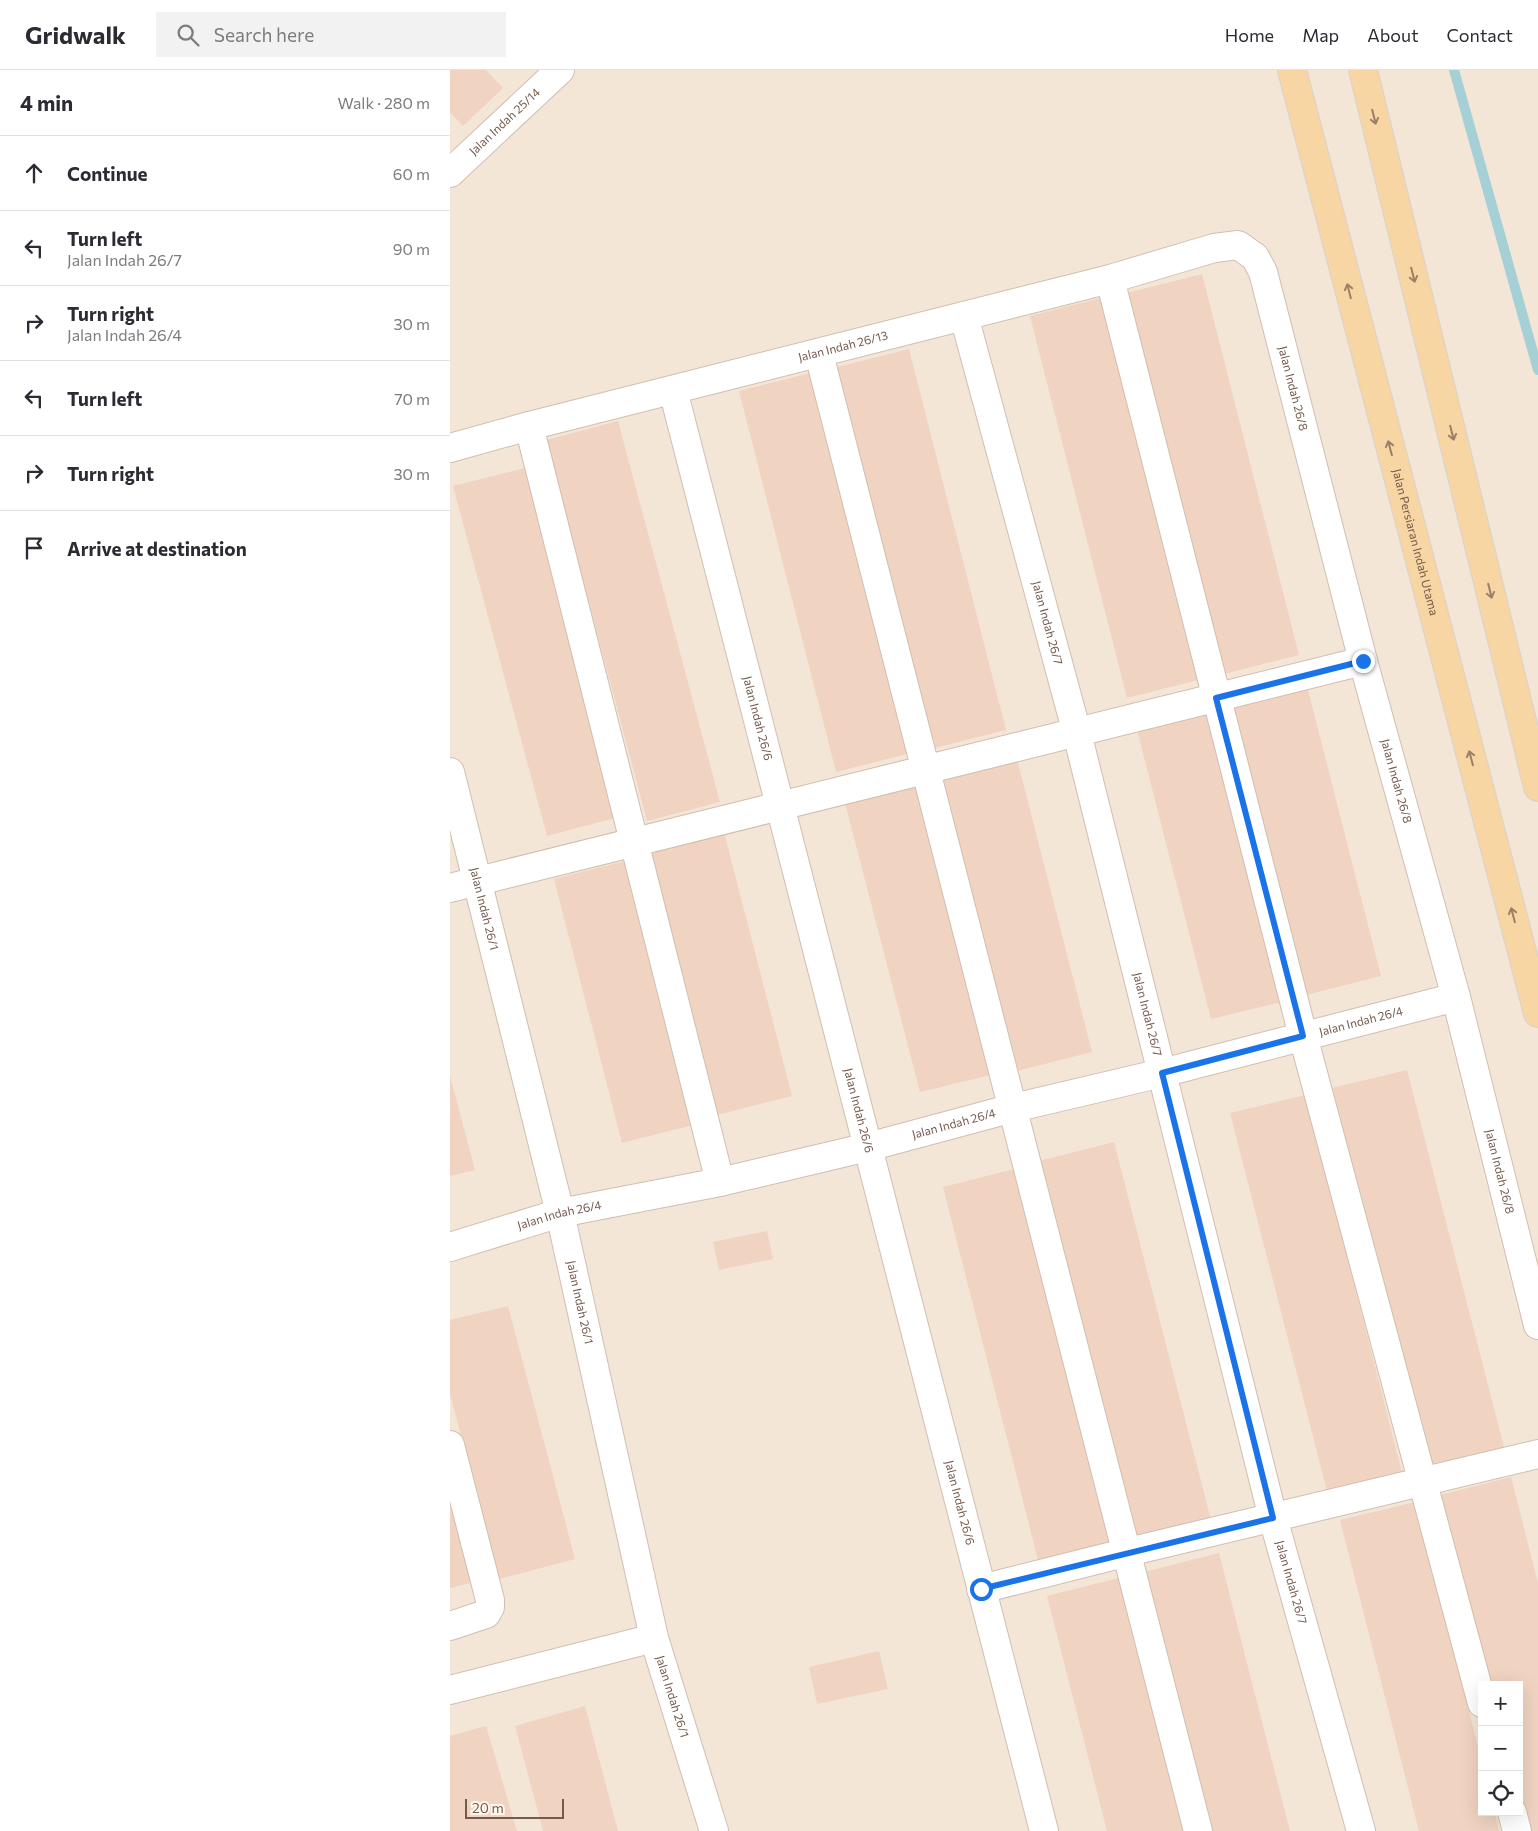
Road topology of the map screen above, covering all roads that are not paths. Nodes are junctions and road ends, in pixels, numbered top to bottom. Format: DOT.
graph roads {
  1 [pos="560,70"];
  2 [pos="1292,70"];
  3 [pos="1363,70"];
  4 [pos="455,158"];
  5 [pos="1238,246"];
  6 [pos="1110,280"];
  7 [pos="964,316"];
  8 [pos="819,354"];
  9 [pos="673,390"];
  10 [pos="529,426"];
  11 [pos="450,448"];
  12 [pos="1363,661"];
  13 [pos="1216,698"];
  14 [pos="1077,733"];
  15 [pos="926,770"];
  16 [pos="450,772"];
  17 [pos="1538,787"];
  18 [pos="780,806"];
  19 [pos="634,842"];
  20 [pos="478,881"];
  21 [pos="450,888"];
  22 [pos="1530,953"];
  23 [pos="1456,997"];
  24 [pos="1538,1013"];
  25 [pos="1303,1036"];
  26 [pos="1162,1073"];
  27 [pos="1014,1108"];
  28 [pos="868,1146"];
  29 [pos="720,1182"];
  30 [pos="560,1213"];
  31 [pos="450,1247"];
  32 [pos="1538,1325"];
  33 [pos="450,1445"];
  34 [pos="1538,1454"];
  35 [pos="1422,1483"];
  36 [pos="1273,1518"];
  37 [pos="1128,1552"];
  38 [pos="981,1589"];
  39 [pos="450,1626"];
  40 [pos="654,1638"];
  41 [pos="1478,1688"];
  42 [pos="450,1690"];
  43 [pos="1513,1816"];
  44 [pos="714,1831"];
  45 [pos="1044,1831"];
  46 [pos="1198,1831"];
  47 [pos="1361,1831"];
  48 [pos="1517,1831"];
  1 -- 4 [label="street, Jalan Indah 25/14"];
  22 -- 2 [label="main road, Jalan Persiaran Indah Utama, one-way"];
  3 -- 17 [label="main road, one-way"];
  5 -- 6 [label="street, Jalan Indah 26/13"];
  5 -- 12 [label="street, Jalan Indah 26/8"];
  6 -- 7 [label="street, Jalan Indah 26/13"];
  6 -- 13 [label="street"];
  7 -- 8 [label="street, Jalan Indah 26/13"];
  7 -- 14 [label="street, Jalan Indah 26/7"];
  8 -- 9 [label="street, Jalan Indah 26/13"];
  8 -- 15 [label="street"];
  9 -- 10 [label="street, Jalan Indah 26/13"];
  9 -- 18 [label="street, Jalan Indah 26/6"];
  10 -- 11 [label="street, Jalan Indah 26/13"];
  10 -- 19 [label="street"];
  12 -- 13 [label="street"];
  12 -- 23 [label="street, Jalan Indah 26/8"];
  13 -- 14 [label="street"];
  13 -- 25 [label="street"];
  14 -- 15 [label="street"];
  14 -- 26 [label="street, Jalan Indah 26/7"];
  15 -- 18 [label="street"];
  15 -- 27 [label="street"];
  16 -- 20 [label="street, Jalan Indah 26/1"];
  18 -- 19 [label="street"];
  18 -- 28 [label="street, Jalan Indah 26/6"];
  19 -- 20 [label="street"];
  19 -- 29 [label="street"];
  20 -- 21 [label="street"];
  20 -- 30 [label="street, Jalan Indah 26/1"];
  22 -- 24 [label="main road, Jalan Persiaran Indah Utama"];
  23 -- 25 [label="street, Jalan Indah 26/4"];
  23 -- 32 [label="street, Jalan Indah 26/8"];
  25 -- 26 [label="street, Jalan Indah 26/4"];
  25 -- 35 [label="street"];
  26 -- 27 [label="street, Jalan Indah 26/4"];
  26 -- 36 [label="street, Jalan Indah 26/7"];
  27 -- 28 [label="street, Jalan Indah 26/4"];
  27 -- 37 [label="street"];
  28 -- 29 [label="street, Jalan Indah 26/4"];
  28 -- 38 [label="street, Jalan Indah 26/6"];
  29 -- 30 [label="street, Jalan Indah 26/4"];
  30 -- 31 [label="street, Jalan Indah 26/4"];
  30 -- 40 [label="street, Jalan Indah 26/1"];
  33 -- 39 [label="street"];
  34 -- 35 [label="street"];
  35 -- 36 [label="street"];
  35 -- 41 [label="street"];
  36 -- 37 [label="street"];
  36 -- 47 [label="street, Jalan Indah 26/7"];
  37 -- 38 [label="street"];
  37 -- 46 [label="street"];
  38 -- 45 [label="street, Jalan Indah 26/6"];
  40 -- 42 [label="street"];
  40 -- 44 [label="street, Jalan Indah 26/1"];
  43 -- 48 [label="street"];
}
